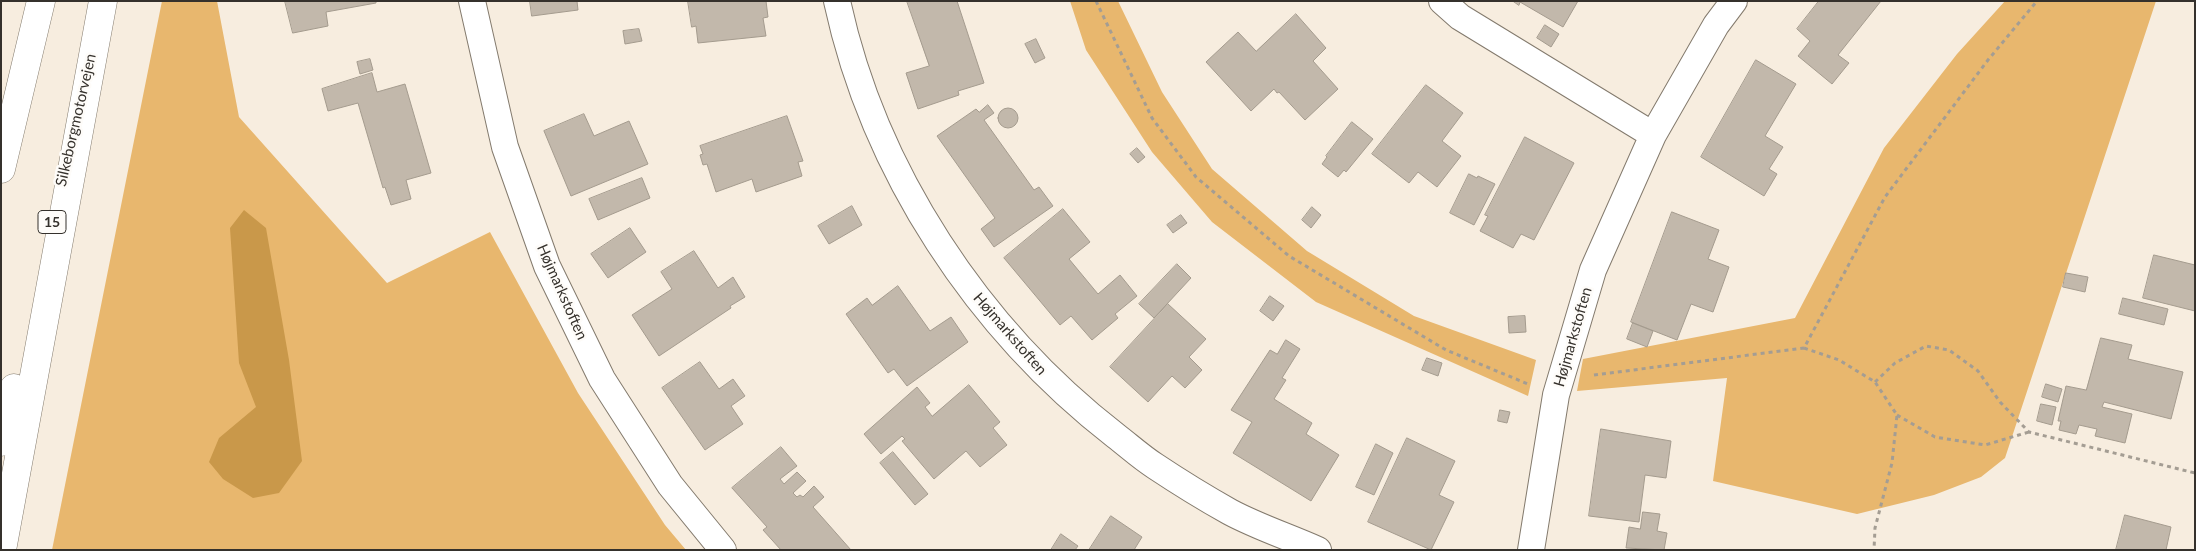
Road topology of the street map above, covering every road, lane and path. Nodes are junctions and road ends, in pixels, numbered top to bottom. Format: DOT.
graph roads {
  1 [pos="41,1"];
  2 [pos="103,1"];
  3 [pos="472,1"];
  4 [pos="837,1"];
  5 [pos="1096,1"];
  6 [pos="1442,1"];
  7 [pos="1734,1"];
  8 [pos="2037,1"];
  9 [pos="1653,134"];
  10 [pos="1,169"];
  11 [pos="1804,348"];
  12 [pos="1875,382"];
  13 [pos="1558,387"];
  14 [pos="1897,415"];
  15 [pos="2029,432"];
  16 [pos="1,442"];
  17 [pos="2195,473"];
  18 [pos="2,550"];
  19 [pos="723,550"];
  20 [pos="1318,550"];
  21 [pos="1531,550"];
  22 [pos="1874,550"];
  1 -- 10 [label="highway"];
  2 -- 16 [label="highway, Silkeborgmotorvejen / 15"];
  2 -- 18 [label="highway"];
  3 -- 19 [label="street, Højmarkstoften"];
  4 -- 20 [label="street, Højmarkstoften"];
  5 -- 13 [label="path"];
  6 -- 9 [label="street"];
  7 -- 9 [label="street, Højmarkstoften"];
  8 -- 11 [label="path"];
  9 -- 13 [label="street, Højmarkstoften"];
  11 -- 12 [label="path"];
  11 -- 13 [label="path"];
  12 -- 14 [label="path"];
  12 -- 15 [label="path"];
  13 -- 21 [label="street, Højmarkstoften"];
  14 -- 15 [label="path"];
  14 -- 22 [label="path"];
  15 -- 17 [label="path"];
}
